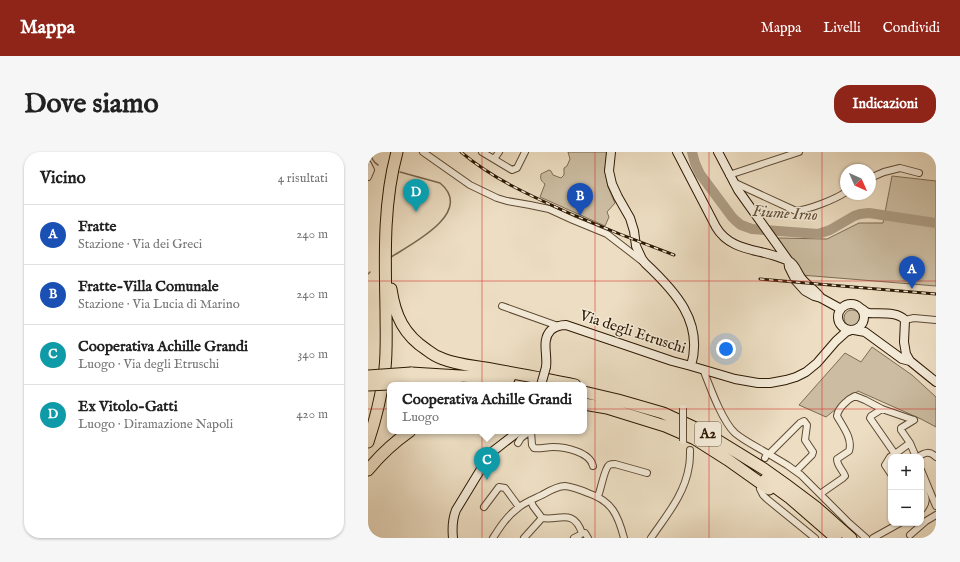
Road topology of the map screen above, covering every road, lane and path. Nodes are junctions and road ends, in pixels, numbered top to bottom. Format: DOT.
graph roads {
  1 [pos="390,152"];
  2 [pos="397,152"];
  3 [pos="405,152"];
  4 [pos="423,152"];
  5 [pos="482,152"];
  6 [pos="499,152"];
  7 [pos="525,152"];
  8 [pos="611,152"];
  9 [pos="677,152"];
  10 [pos="718,152"];
  11 [pos="799,152"];
  12 [pos="494,159"];
  13 [pos="368,164"];
  14 [pos="919,174"];
  15 [pos="876,175"];
  16 [pos="368,177"];
  17 [pos="731,178"];
  18 [pos="756,192"];
  19 [pos="389,196"];
  20 [pos="840,196"];
  21 [pos="760,220"];
  22 [pos="788,260"];
  23 [pos="645,264"];
  24 [pos="386,265"];
  25 [pos="502,306"];
  26 [pos="841,309"];
  27 [pos="862,309"];
  28 [pos="905,320"];
  29 [pos="936,320"];
  30 [pos="558,326"];
  31 [pos="852,330"];
  32 [pos="872,336"];
  33 [pos="904,342"];
  34 [pos="910,361"];
  35 [pos="691,366"];
  36 [pos="703,369"];
  37 [pos="368,376"];
  38 [pos="411,378"];
  39 [pos="456,382"];
  40 [pos="529,382"];
  41 [pos="542,382"];
  42 [pos="558,382"];
  43 [pos="936,382"];
  44 [pos="368,385"];
  45 [pos="587,388"];
  46 [pos="587,393"];
  47 [pos="587,399"];
  48 [pos="587,405"];
  49 [pos="683,408"];
  50 [pos="882,409"];
  51 [pos="369,415"];
  52 [pos="406,434"];
  53 [pos="515,434"];
  54 [pos="526,434"];
  55 [pos="530,434"];
  56 [pos="683,441"];
  57 [pos="368,442"];
  58 [pos="518,443"];
  59 [pos="910,443"];
  60 [pos="690,450"];
  61 [pos="895,454"];
  62 [pos="916,454"];
  63 [pos="922,454"];
  64 [pos="767,455"];
  65 [pos="936,458"];
  66 [pos="888,460"];
  67 [pos="593,466"];
  68 [pos="368,470"];
  69 [pos="888,470"];
  70 [pos="796,471"];
  71 [pos="647,473"];
  72 [pos="924,477"];
  73 [pos="760,489"];
  74 [pos="820,494"];
  75 [pos="924,494"];
  76 [pos="598,496"];
  77 [pos="790,498"];
  78 [pos="531,501"];
  79 [pos="519,506"];
  80 [pos="924,506"];
  81 [pos="936,506"];
  82 [pos="484,508"];
  83 [pos="817,508"];
  84 [pos="936,515"];
  85 [pos="542,518"];
  86 [pos="894,526"];
  87 [pos="582,533"];
  88 [pos="910,535"];
  89 [pos="453,538"];
  90 [pos="493,538"];
  91 [pos="524,538"];
  92 [pos="574,538"];
  93 [pos="588,538"];
  94 [pos="624,538"];
  95 [pos="651,538"];
  96 [pos="815,538"];
  97 [pos="836,538"];
  98 [pos="851,538"];
  99 [pos="866,538"];
  100 [pos="872,538"];
  1 -- 51 [label="highway"];
  2 -- 19 [label="highway"];
  3 -- 19 [label="highway"];
  4 -- 23 [label="street"];
  5 -- 12 [label="street"];
  6 -- 12 [label="street"];
  7 -- 12 [label="street"];
  8 -- 23 [label="main road"];
  9 -- 22 [label="main road"];
  10 -- 17 [label="main road"];
  11 -- 17 [label="street"];
  13 -- 16 [label="street"];
  14 -- 15 [label="street"];
  17 -- 18 [label="street"];
  17 -- 21 [label="main road"];
  18 -- 20 [label="street"];
  18 -- 21 [label="street"];
  19 -- 24 [label="highway"];
  21 -- 22 [label="main road"];
  22 -- 26 [label="main road"];
  23 -- 35 [label="main road"];
  24 -- 42 [label="highway"];
  24 -- 57 [label="highway"];
  25 -- 30 [label="street"];
  26 -- 27 [label="main road"];
  26 -- 31 [label="main road"];
  27 -- 28 [label="main road"];
  27 -- 31 [label="main road"];
  28 -- 29 [label="street"];
  28 -- 33 [label="main road"];
  30 -- 35 [label="main road, Via degli Etruschi"];
  30 -- 41 [label="main road, Via degli Etruschi, bridge"];
  31 -- 32 [label="main road"];
  31 -- 36 [label="main road"];
  32 -- 33 [label="main road"];
  32 -- 34 [label="main road"];
  33 -- 34 [label="main road"];
  34 -- 43 [label="main road"];
  35 -- 36 [label="main road, Via degli Etruschi"];
  36 -- 64 [label="street"];
  37 -- 38 [label="highway, bridge"];
  38 -- 39 [label="highway"];
  38 -- 40 [label="highway"];
  38 -- 44 [label="highway, bridge"];
  45 -- 83 [label="highway"];
  46 -- 83 [label="highway, A2"];
  47 -- 77 [label="highway"];
  48 -- 77 [label="highway, A2"];
  49 -- 56 [label="street, bridge"];
  50 -- 59 [label="street"];
  50 -- 61 [label="street"];
  50 -- 74 [label="street"];
  52 -- 68 [label="highway"];
  53 -- 89 [label="main road"];
  54 -- 58 [label="street"];
  55 -- 67 [label="street"];
  59 -- 61 [label="street"];
  59 -- 62 [label="street"];
  60 -- 95 [label="street"];
  63 -- 65 [label="street"];
  64 -- 70 [label="street"];
  64 -- 70 [label="street"];
  66 -- 69 [label="street"];
  70 -- 74 [label="street"];
  71 -- 76 [label="street"];
  72 -- 81 [label="street"];
  73 -- 96 [label="street"];
  74 -- 99 [label="street"];
  75 -- 80 [label="street"];
  76 -- 78 [label="street"];
  76 -- 94 [label="street"];
  77 -- 97 [label="highway, A2"];
  78 -- 79 [label="street"];
  78 -- 85 [label="street"];
  79 -- 82 [label="street"];
  79 -- 90 [label="street"];
  83 -- 98 [label="highway, A2"];
  84 -- 88 [label="street"];
  85 -- 87 [label="street"];
  85 -- 91 [label="street"];
  86 -- 100 [label="street"];
  87 -- 92 [label="street"];
  87 -- 93 [label="street"];
}
